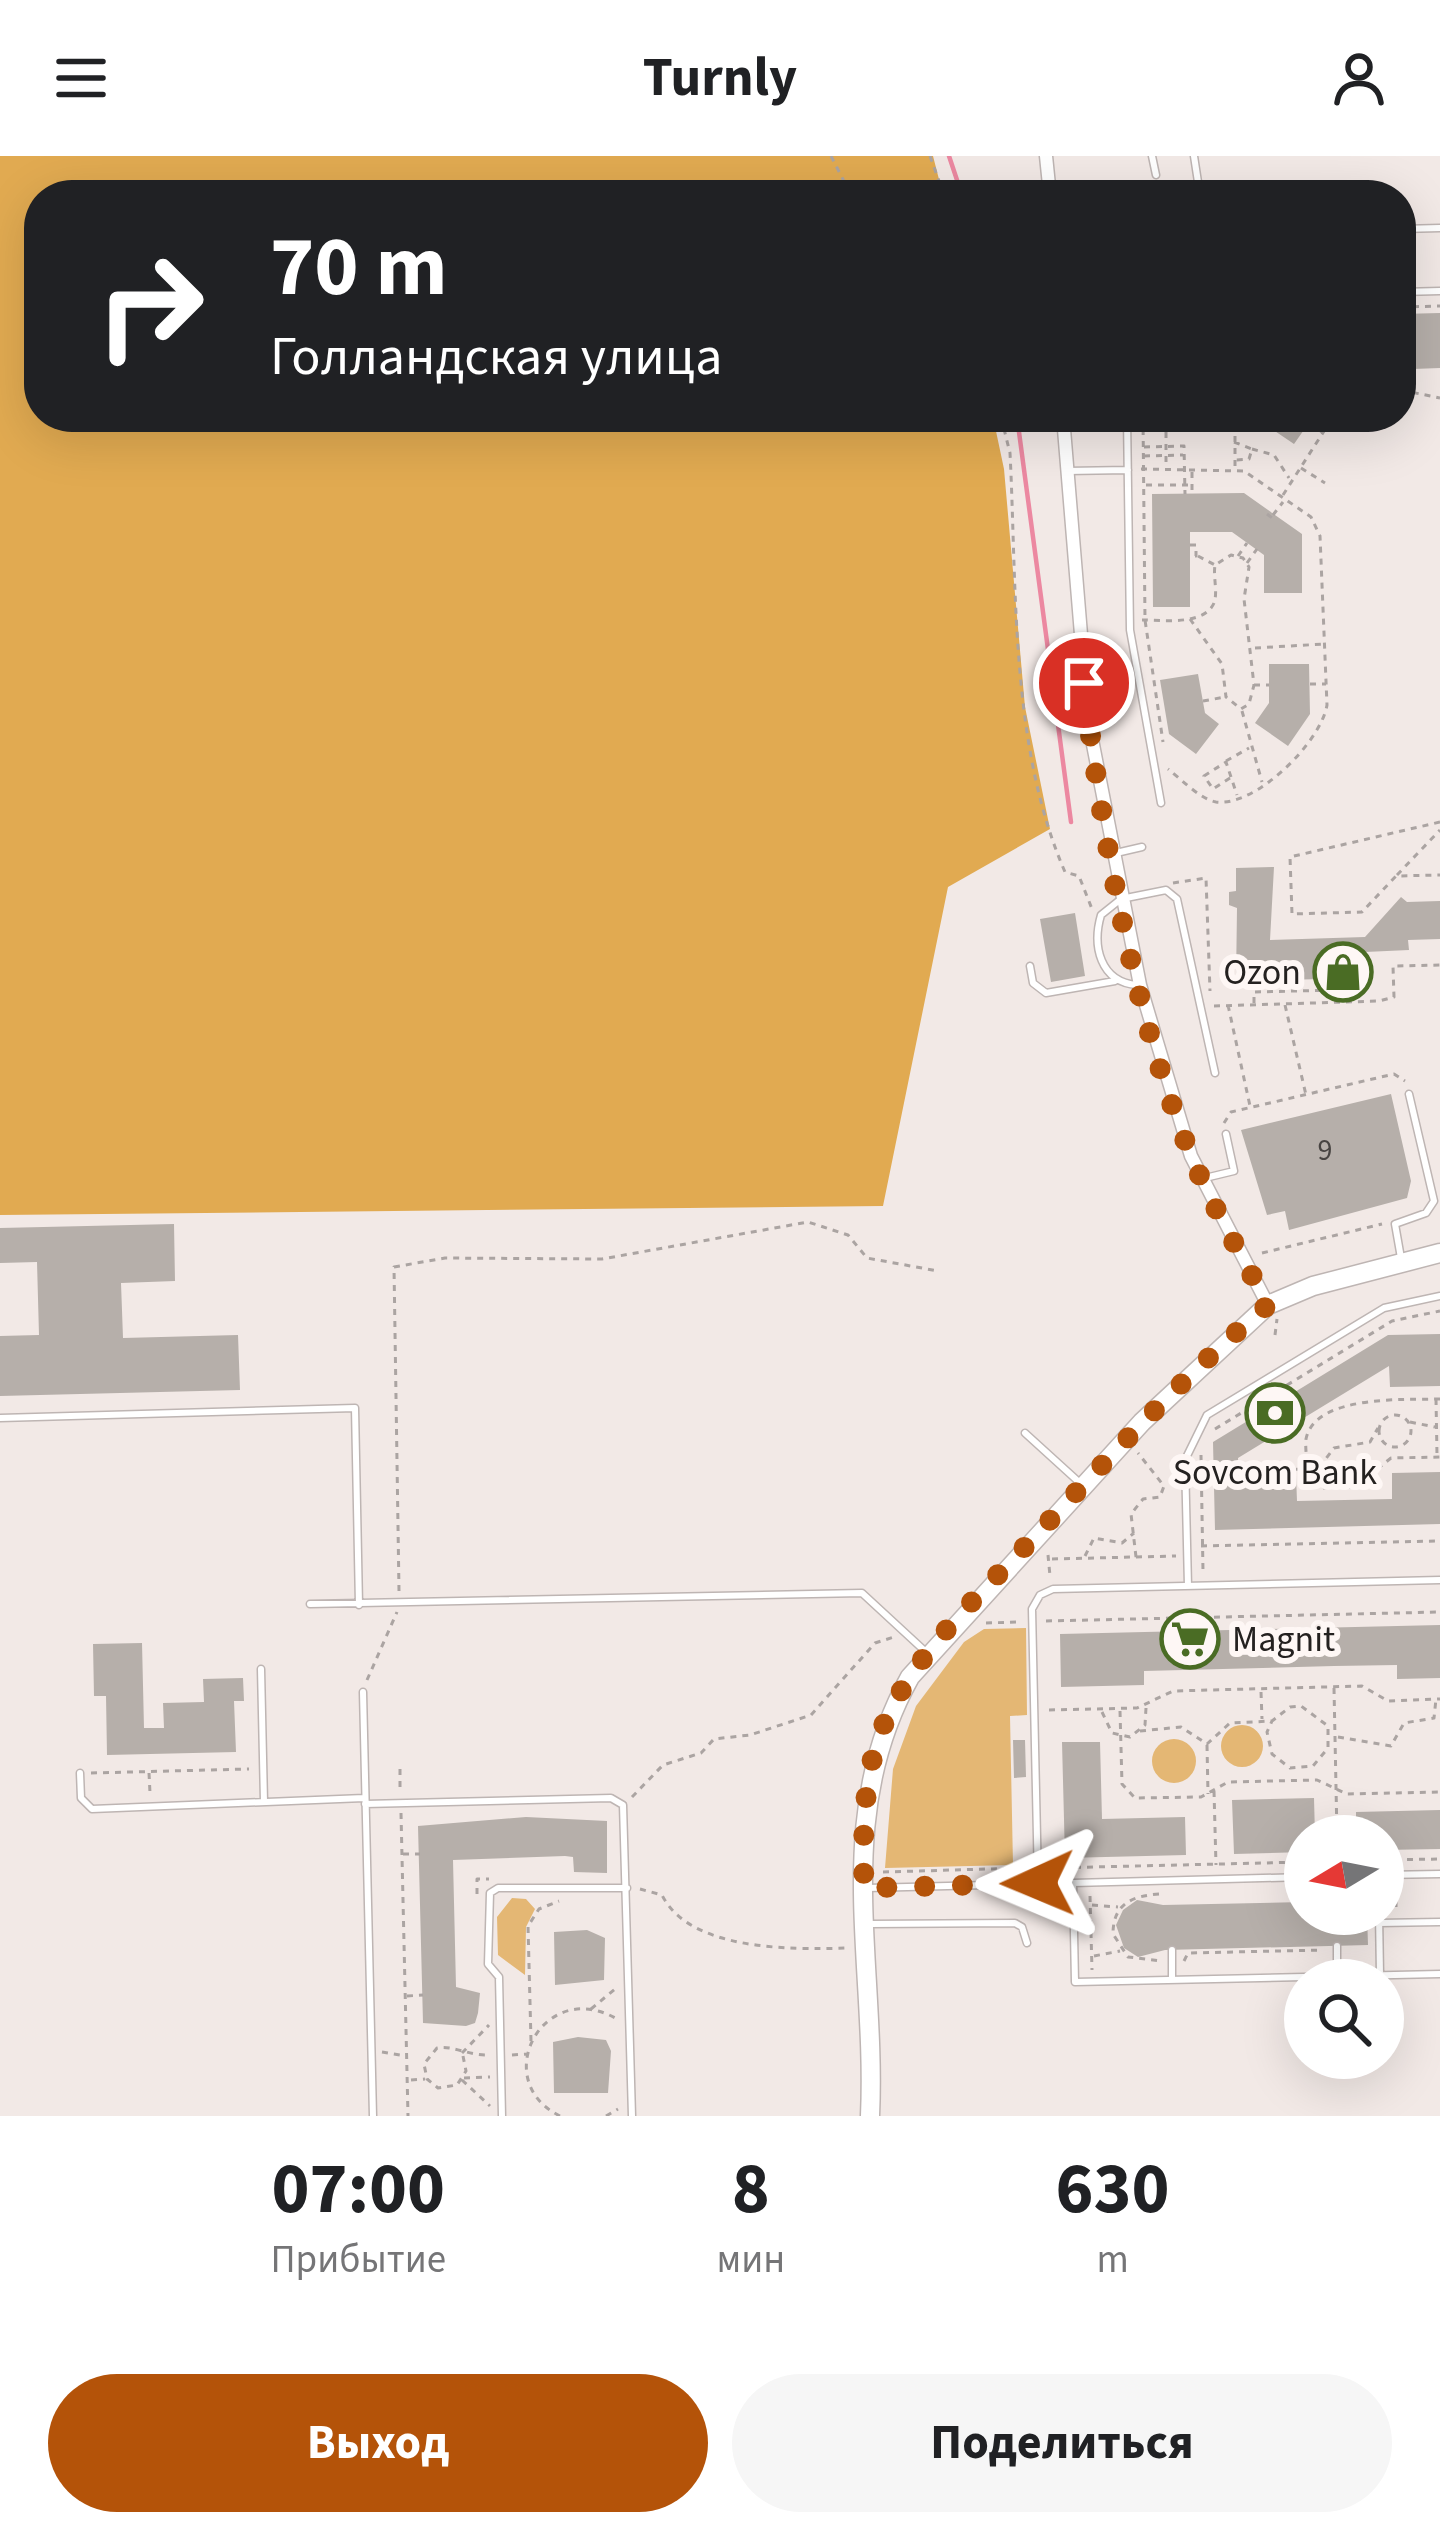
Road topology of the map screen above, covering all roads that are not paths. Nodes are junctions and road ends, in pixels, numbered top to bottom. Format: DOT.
graph roads {
  1 [pos="1152,156"];
  2 [pos="1156,175"];
  3 [pos="1064,432"];
  4 [pos="1127,432"];
  5 [pos="1128,470"];
  6 [pos="1066,471"];
  7 [pos="1161,803"];
  8 [pos="1142,847"];
  9 [pos="1113,853"];
  10 [pos="1121,899"];
  11 [pos="1030,966"];
  12 [pos="1118,981"];
  13 [pos="1140,985"];
  14 [pos="1215,1073"];
  15 [pos="1409,1094"];
  16 [pos="1226,1134"];
  17 [pos="1202,1179"];
  18 [pos="1440,1253"];
  19 [pos="1402,1262"];
  20 [pos="1440,1296"];
  21 [pos="1268,1305"];
  22 [pos="0,1418"];
  23 [pos="1025,1433"];
  24 [pos="1082,1486"];
  25 [pos="1440,1580"];
  26 [pos="1188,1586"];
  27 [pos="310,1604"];
  28 [pos="359,1605"];
  29 [pos="927,1653"];
  30 [pos="261,1670"];
  31 [pos="363,1692"];
  32 [pos="80,1773"];
  33 [pos="365,1801"];
  34 [pos="264,1802"];
  35 [pos="1440,1874"];
  36 [pos="1404,1875"];
  37 [pos="1284,1878"];
  38 [pos="1073,1882"];
  39 [pos="1038,1883"];
  40 [pos="627,1888"];
  41 [pos="864,1888"];
  42 [pos="1440,1922"];
  43 [pos="1404,1923"];
  44 [pos="866,1924"];
  45 [pos="1027,1942"];
  46 [pos="1337,1948"];
  47 [pos="1172,1950"];
  48 [pos="1337,1959"];
  49 [pos="1440,1973"];
  50 [pos="1404,1974"];
  51 [pos="1284,1977"];
  52 [pos="1172,1980"];
  53 [pos="498,2114"];
  54 [pos="373,2116"];
  55 [pos="632,2116"];
  56 [pos="870,2116"];
  1 -- 2 [label="lane"];
  3 -- 6 [label="street"];
  4 -- 5 [label="lane"];
  5 -- 6 [label="lane"];
  5 -- 7 [label="lane"];
  6 -- 9 [label="street"];
  8 -- 9 [label="lane"];
  9 -- 10 [label="street"];
  10 -- 12 [label="lane"];
  10 -- 13 [label="street"];
  10 -- 14 [label="lane"];
  11 -- 12 [label="lane"];
  12 -- 13 [label="lane"];
  13 -- 17 [label="street"];
  15 -- 19 [label="lane"];
  16 -- 17 [label="lane"];
  17 -- 21 [label="street"];
  18 -- 19 [label="street"];
  19 -- 21 [label="street"];
  20 -- 26 [label="lane"];
  21 -- 24 [label="street"];
  22 -- 28 [label="lane"];
  23 -- 24 [label="lane"];
  24 -- 29 [label="street"];
  25 -- 26 [label="lane"];
  26 -- 39 [label="lane"];
  27 -- 28 [label="lane"];
  28 -- 29 [label="lane"];
  29 -- 41 [label="street"];
  30 -- 34 [label="lane"];
  31 -- 33 [label="lane"];
  32 -- 34 [label="lane"];
  33 -- 34 [label="lane"];
  33 -- 40 [label="lane"];
  33 -- 54 [label="lane"];
  35 -- 36 [label="lane"];
  37 -- 38 [label="lane"];
  38 -- 39 [label="lane"];
  38 -- 52 [label="lane"];
  39 -- 41 [label="lane"];
  40 -- 53 [label="lane"];
  40 -- 55 [label="lane"];
  41 -- 44 [label="street"];
  42 -- 43 [label="lane"];
  44 -- 45 [label="lane"];
  44 -- 56 [label="street"];
  46 -- 48 [label="lane"];
  47 -- 52 [label="lane"];
  49 -- 50 [label="lane"];
  51 -- 52 [label="lane"];
}
